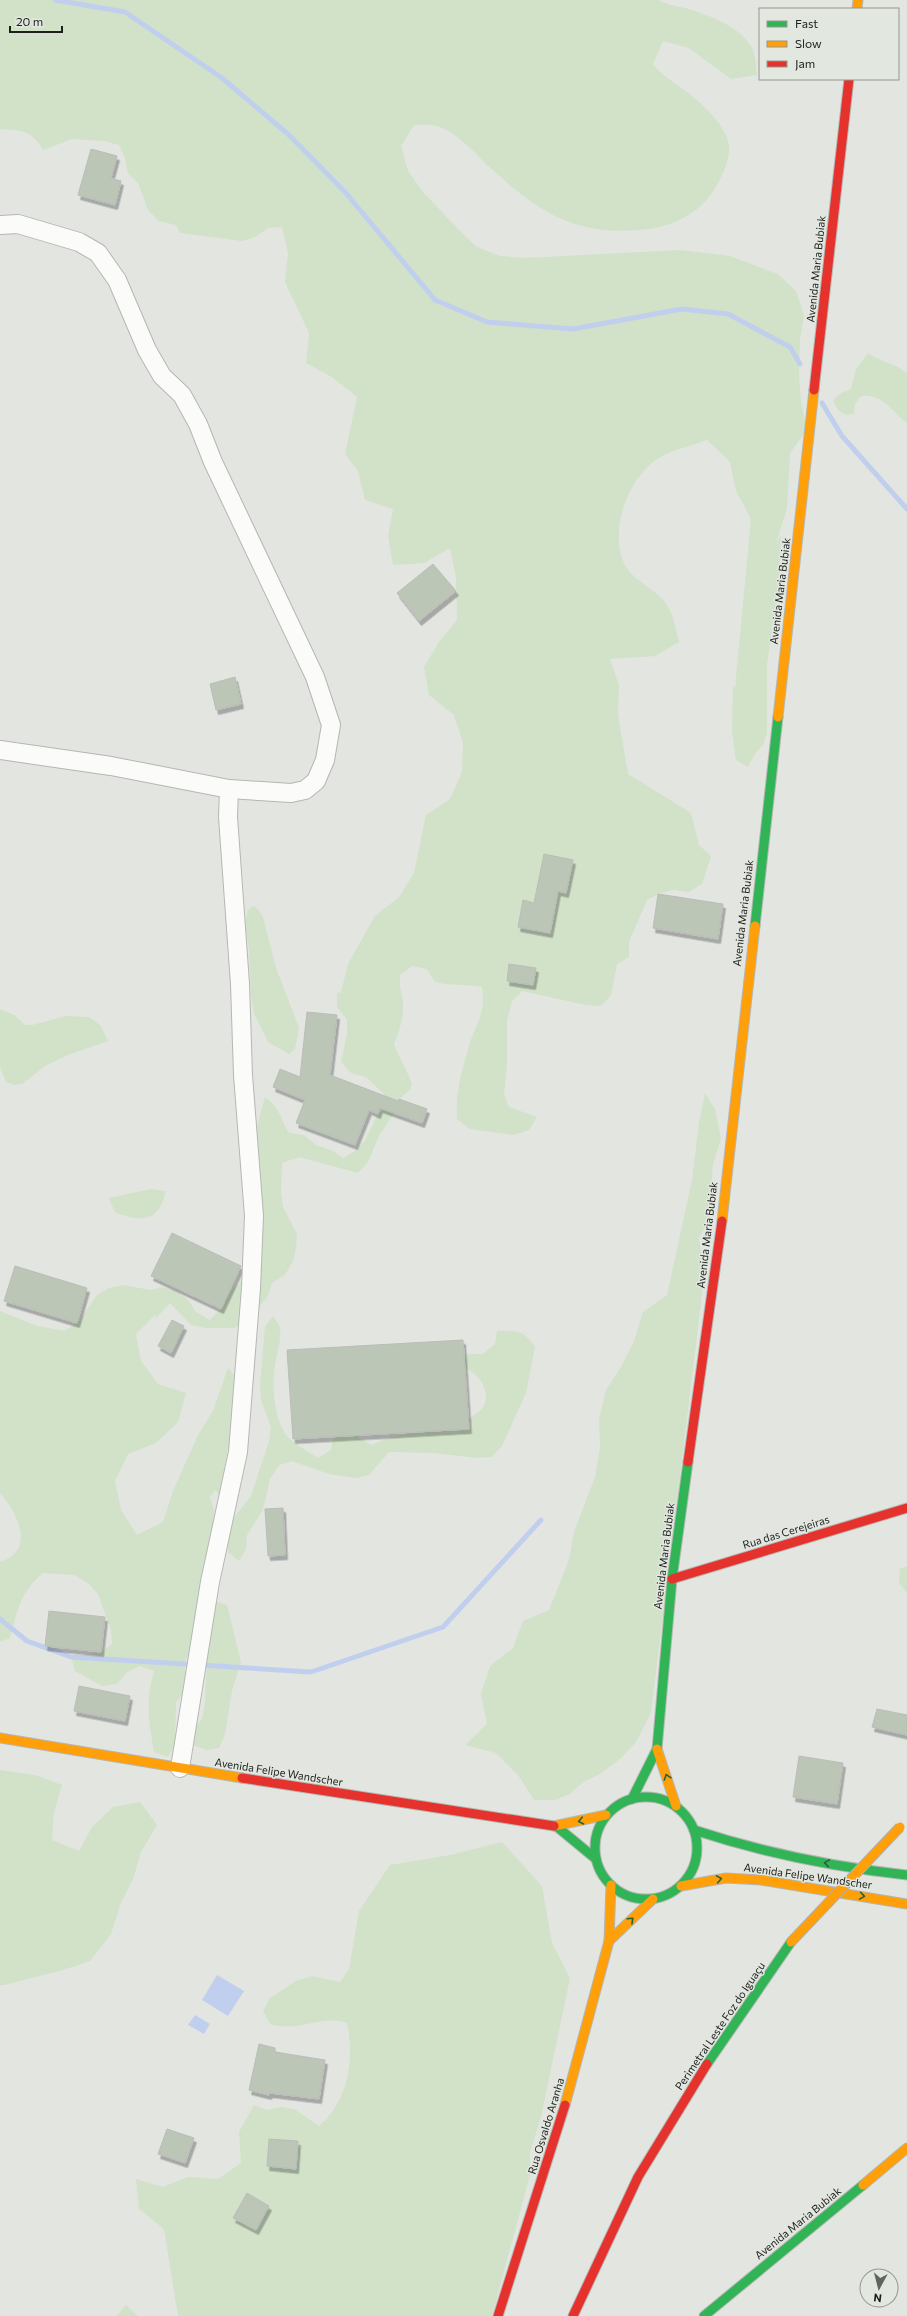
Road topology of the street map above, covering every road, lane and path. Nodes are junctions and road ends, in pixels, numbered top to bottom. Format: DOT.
graph roads {
  1 [pos="849,80"];
  2 [pos="0,225"];
  3 [pos="0,750"];
  4 [pos="229,789"];
  5 [pos="907,1508"];
  6 [pos="672,1579"];
  7 [pos="0,1738"];
  8 [pos="657,1749"];
  9 [pos="180,1768"];
  10 [pos="632,1799"];
  11 [pos="676,1806"];
  12 [pos="606,1815"];
  13 [pos="904,1825"];
  14 [pos="556,1826"];
  15 [pos="694,1830"];
  16 [pos="596,1859"];
  17 [pos="907,1875"];
  18 [pos="611,1885"];
  19 [pos="681,1886"];
  20 [pos="653,1899"];
  21 [pos="907,1904"];
  22 [pos="608,1941"];
  23 [pos="907,2148"];
  24 [pos="498,2316"];
  25 [pos="574,2316"];
  26 [pos="704,2316"];
  1 -- 6 [label="main road, Avenida Maria Bubiak"];
  2 -- 4 [label="street"];
  3 -- 4 [label="street"];
  4 -- 9 [label="street"];
  5 -- 6 [label="main road, Rua das Cerejeiras"];
  6 -- 8 [label="main road, Avenida Maria Bubiak"];
  7 -- 9 [label="main road, Avenida Felipe Wandscher"];
  8 -- 10 [label="main road, Avenida Maria Bubiak"];
  11 -- 8 [label="main road, Avenida Maria Bubiak, one-way"];
  9 -- 14 [label="main road, Avenida Felipe Wandscher"];
  10 -- 11 [label="main road"];
  10 -- 12 [label="main road"];
  11 -- 15 [label="main road"];
  12 -- 14 [label="main road, Avenida Felipe Wandscher, one-way"];
  12 -- 16 [label="main road"];
  13 -- 25 [label="main road, Perimetral Leste Foz do Iguaçu, bridge"];
  14 -- 16 [label="main road"];
  17 -- 15 [label="main road, Avenida Felipe Wandscher, one-way"];
  15 -- 19 [label="main road"];
  16 -- 18 [label="main road"];
  18 -- 20 [label="main road"];
  18 -- 22 [label="main road, Rua Osvaldo Aranha"];
  19 -- 20 [label="main road"];
  19 -- 21 [label="main road, Avenida Felipe Wandscher, one-way"];
  22 -- 20 [label="main road, one-way"];
  22 -- 24 [label="main road, Rua Osvaldo Aranha"];
  23 -- 26 [label="main road, Avenida Maria Bubiak"];
}
